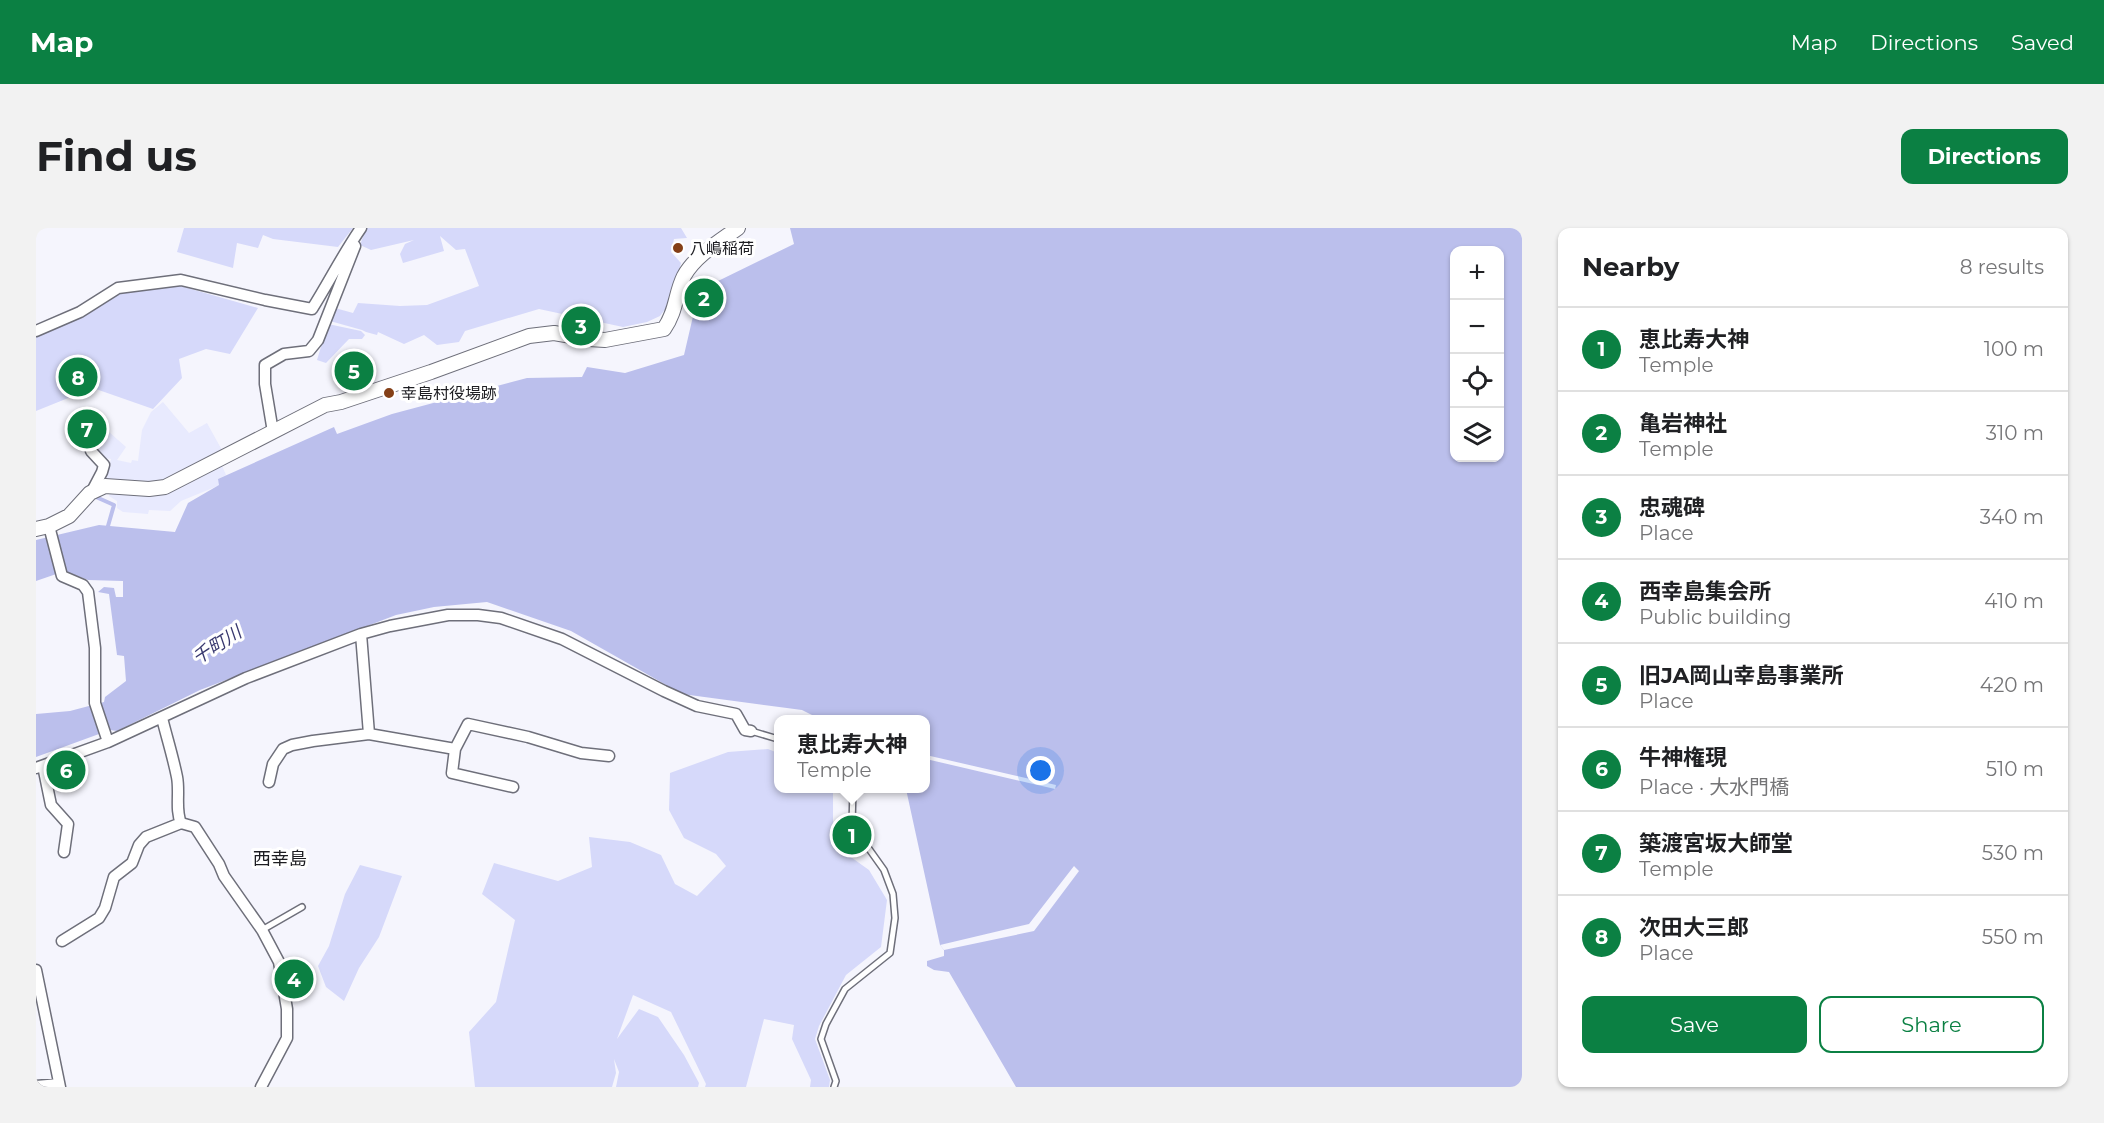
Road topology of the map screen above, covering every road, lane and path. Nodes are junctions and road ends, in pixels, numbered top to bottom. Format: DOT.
graph roads {
  1 [pos="361,228"];
  2 [pos="738,228"];
  3 [pos="36,331"];
  4 [pos="273,432"];
  5 [pos="91,452"];
  6 [pos="90,493"];
  7 [pos="45,529"];
  8 [pos="361,634"];
  9 [pos="162,718"];
  10 [pos="751,731"];
  11 [pos="369,734"];
  12 [pos="774,737"];
  13 [pos="106,739"];
  14 [pos="455,749"];
  15 [pos="609,756"];
  16 [pos="40,767"];
  17 [pos="269,782"];
  18 [pos="513,787"];
  19 [pos="853,793"];
  20 [pos="181,823"];
  21 [pos="64,852"];
  22 [pos="302,907"];
  23 [pos="262,930"];
  24 [pos="62,941"];
  25 [pos="36,970"];
  26 [pos="36,1086"];
  27 [pos="59,1086"];
  28 [pos="261,1087"];
  29 [pos="834,1087"];
  1 -- 3 [label="street"];
  1 -- 4 [label="street"];
  2 -- 4 [label="main road"];
  4 -- 6 [label="main road"];
  5 -- 6 [label="street"];
  6 -- 7 [label="main road"];
  7 -- 13 [label="street"];
  8 -- 9 [label="street"];
  8 -- 10 [label="street"];
  8 -- 11 [label="street"];
  9 -- 13 [label="street"];
  9 -- 20 [label="street"];
  10 -- 12 [label="lane"];
  11 -- 14 [label="street"];
  11 -- 17 [label="street"];
  13 -- 16 [label="street"];
  14 -- 15 [label="street"];
  14 -- 18 [label="street"];
  16 -- 21 [label="street"];
  19 -- 29 [label="lane"];
  20 -- 23 [label="street"];
  20 -- 24 [label="street"];
  22 -- 23 [label="lane"];
  23 -- 28 [label="street"];
  25 -- 27 [label="street"];
  26 -- 27 [label="street"];
}
